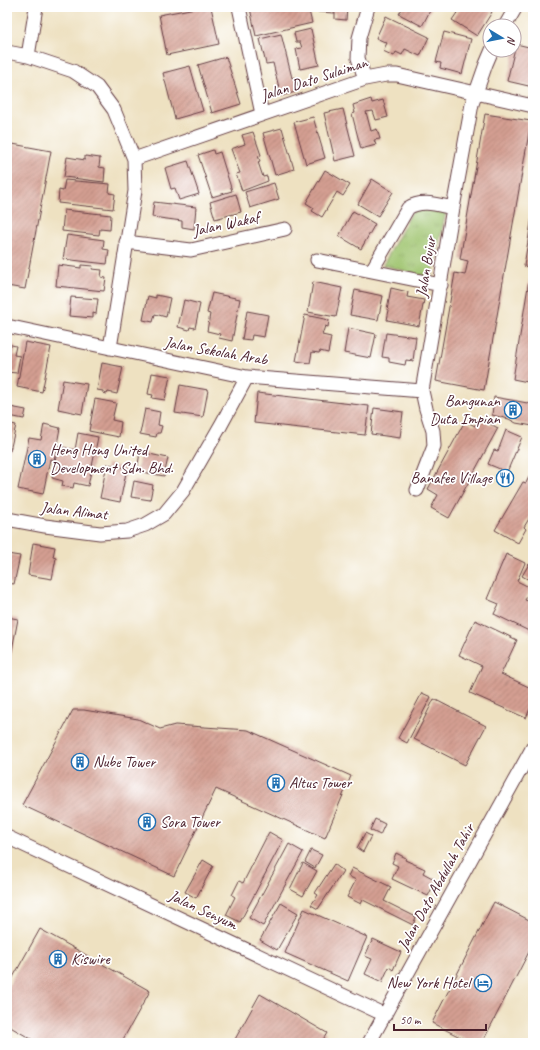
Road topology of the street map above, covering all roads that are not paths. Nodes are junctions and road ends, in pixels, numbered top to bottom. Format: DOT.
graph roads {
  1 [pos="36,7"];
  2 [pos="239,7"];
  3 [pos="368,7"];
  4 [pos="516,7"];
  5 [pos="510,18"];
  6 [pos="7,52"];
  7 [pos="28,56"];
  8 [pos="489,58"];
  9 [pos="365,79"];
  10 [pos="476,92"];
  11 [pos="533,106"];
  12 [pos="262,114"];
  13 [pos="134,160"];
  14 [pos="453,208"];
  15 [pos="286,229"];
  16 [pos="126,242"];
  17 [pos="317,260"];
  18 [pos="372,270"];
  19 [pos="440,285"];
  20 [pos="7,326"];
  21 [pos="110,348"];
  22 [pos="247,377"];
  23 [pos="422,390"];
  24 [pos="417,490"];
  25 [pos="7,519"];
  26 [pos="533,747"];
  27 [pos="7,837"];
  28 [pos="385,1015"];
  29 [pos="369,1043"];
  1 -- 7 [label="street"];
  2 -- 12 [label="street"];
  3 -- 9 [label="street"];
  4 -- 5 [label="street"];
  6 -- 7 [label="street"];
  7 -- 13 [label="street"];
  8 -- 10 [label="street, Jalan Bujur"];
  9 -- 10 [label="street, Jalan Dato Sulaiman"];
  9 -- 12 [label="street, Jalan Dato Sulaiman"];
  10 -- 11 [label="street, Jalan Dato Sulaiman"];
  10 -- 14 [label="street, Jalan Bujur"];
  12 -- 13 [label="street, Jalan Dato Sulaiman"];
  13 -- 16 [label="street"];
  14 -- 18 [label="street"];
  14 -- 19 [label="street, Jalan Bujur"];
  15 -- 16 [label="street, Jalan Wakaf"];
  16 -- 21 [label="street"];
  17 -- 18 [label="street"];
  18 -- 19 [label="street"];
  19 -- 23 [label="street, Jalan Bujur"];
  20 -- 21 [label="street, Jalan Sekolah Arab"];
  21 -- 22 [label="street, Jalan Sekolah Arab"];
  22 -- 23 [label="street, Jalan Sekolah Arab"];
  22 -- 25 [label="street, Jalan Alimat"];
  23 -- 24 [label="street, Jalan Bujur"];
  26 -- 28 [label="street, Jalan Dato Abdullah Tahir"];
  27 -- 28 [label="street, Jalan Senyum"];
  28 -- 29 [label="street, Jalan Dato Abdullah Tahir"];
}
